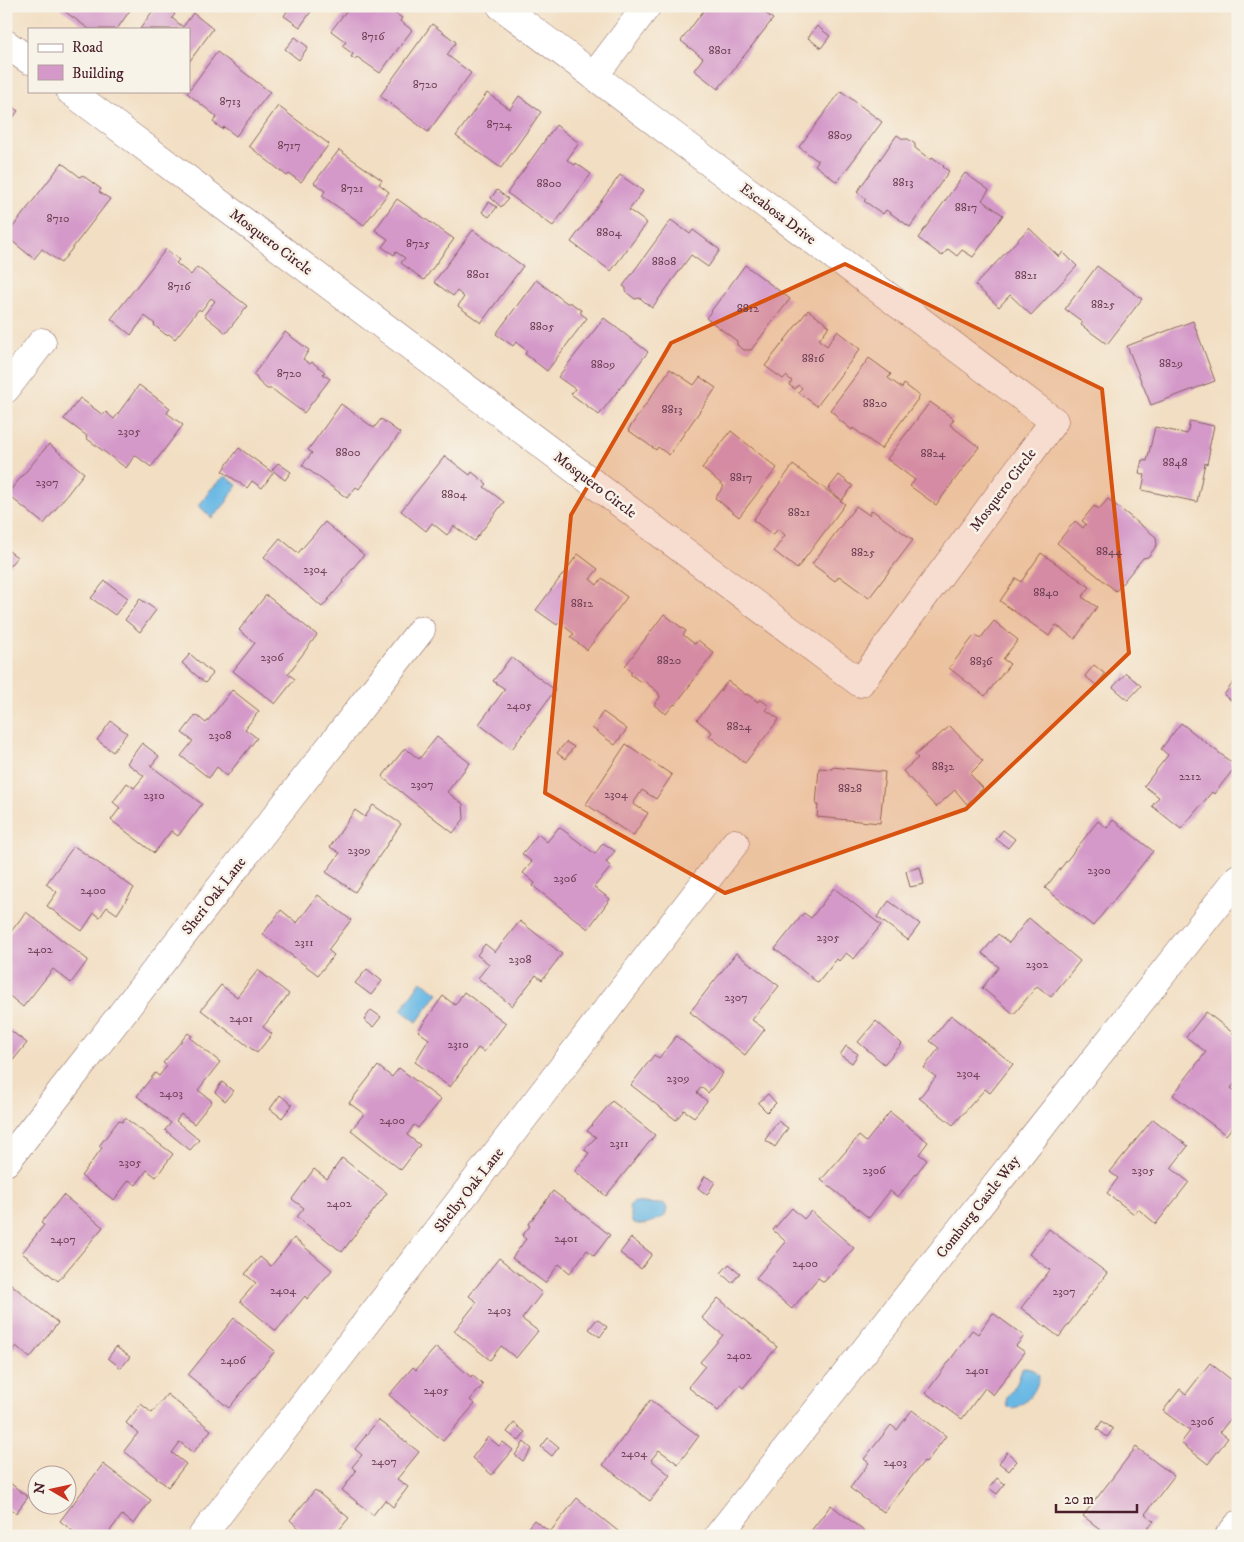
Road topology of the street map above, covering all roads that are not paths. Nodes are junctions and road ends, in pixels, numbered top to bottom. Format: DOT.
graph roads {
  1 [pos="501,6"];
  2 [pos="647,6"];
  3 [pos="6,44"];
  4 [pos="28,59"];
  5 [pos="594,76"];
  6 [pos="71,92"];
  7 [pos="42,342"];
  8 [pos="6,389"];
  9 [pos="1054,421"];
  10 [pos="421,630"];
  11 [pos="735,843"];
  12 [pos="1238,878"];
  13 [pos="6,1162"];
  14 [pos="1238,1525"];
  15 [pos="202,1536"];
  16 [pos="718,1536"];
  17 [pos="1229,1536"];
  1 -- 5 [label="street, Escabosa Drive"];
  2 -- 5 [label="street"];
  3 -- 4 [label="street"];
  5 -- 9 [label="street, Escabosa Drive"];
  6 -- 9 [label="street, Mosquero Circle"];
  7 -- 8 [label="street"];
  10 -- 13 [label="street, Sheri Oak Lane"];
  11 -- 15 [label="street, Shelby Oak Lane"];
  12 -- 16 [label="street, Comburg Castle Way"];
  14 -- 17 [label="street"];
}
